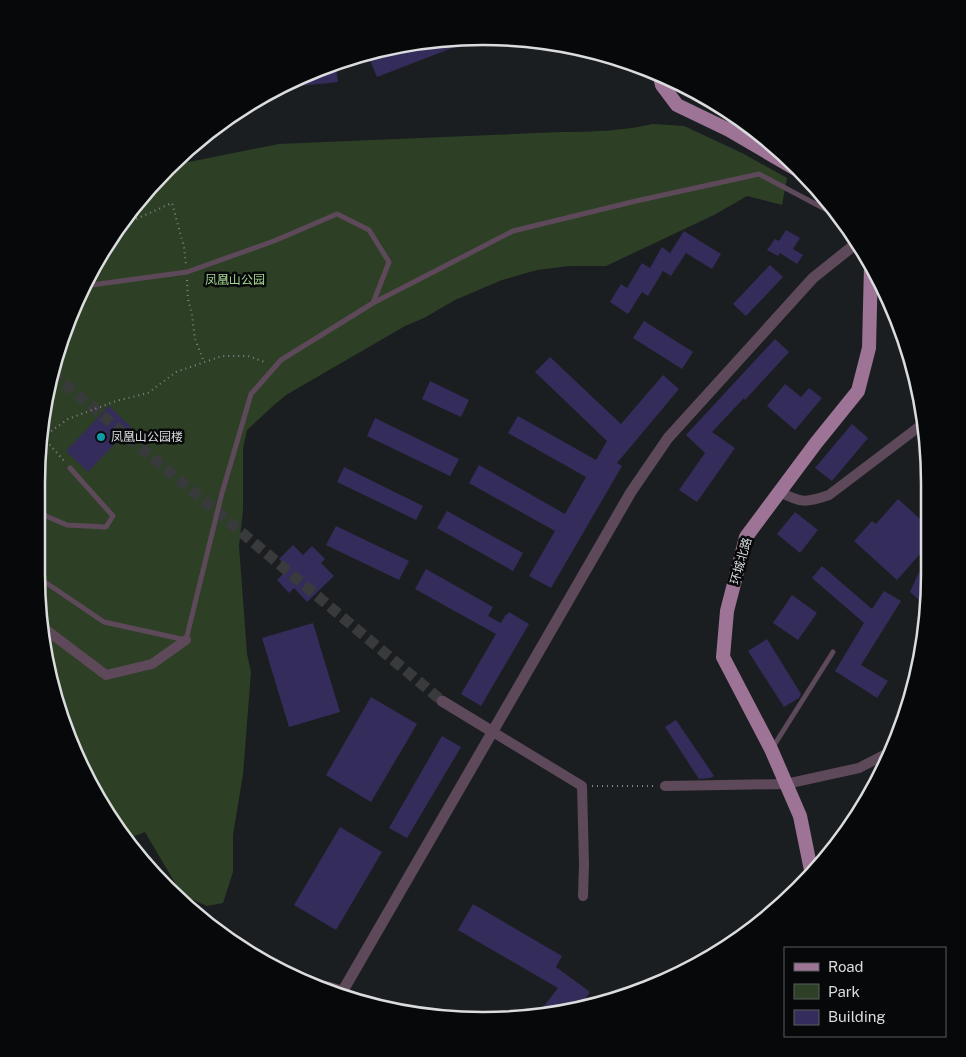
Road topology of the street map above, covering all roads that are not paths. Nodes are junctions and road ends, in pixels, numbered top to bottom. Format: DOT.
graph roads {
  1 [pos="661,83"];
  2 [pos="776,158"];
  3 [pos="824,208"];
  4 [pos="852,247"];
  5 [pos="871,279"];
  6 [pos="92,285"];
  7 [pos="373,303"];
  8 [pos="917,428"];
  9 [pos="70,468"];
  10 [pos="780,492"];
  11 [pos="45,516"];
  12 [pos="45,582"];
  13 [pos="49,632"];
  14 [pos="186,640"];
  15 [pos="833,652"];
  16 [pos="442,701"];
  17 [pos="493,732"];
  18 [pos="771,749"];
  19 [pos="881,756"];
  20 [pos="786,784"];
  21 [pos="666,786"];
  22 [pos="810,865"];
  23 [pos="583,896"];
  24 [pos="343,989"];
  1 -- 2 [label="main road"];
  3 -- 7 [label="lane"];
  4 -- 17 [label="street"];
  5 -- 10 [label="main road, 环城北路"];
  6 -- 7 [label="lane"];
  7 -- 14 [label="lane"];
  8 -- 10 [label="street"];
  9 -- 11 [label="lane"];
  10 -- 18 [label="main road, 环城北路"];
  12 -- 14 [label="lane"];
  13 -- 14 [label="street"];
  15 -- 18 [label="lane"];
  16 -- 17 [label="street"];
  17 -- 23 [label="street"];
  17 -- 24 [label="street"];
  18 -- 20 [label="main road, 环城北路"];
  19 -- 20 [label="street"];
  20 -- 21 [label="street"];
  20 -- 22 [label="main road, 环城北路"];
}
